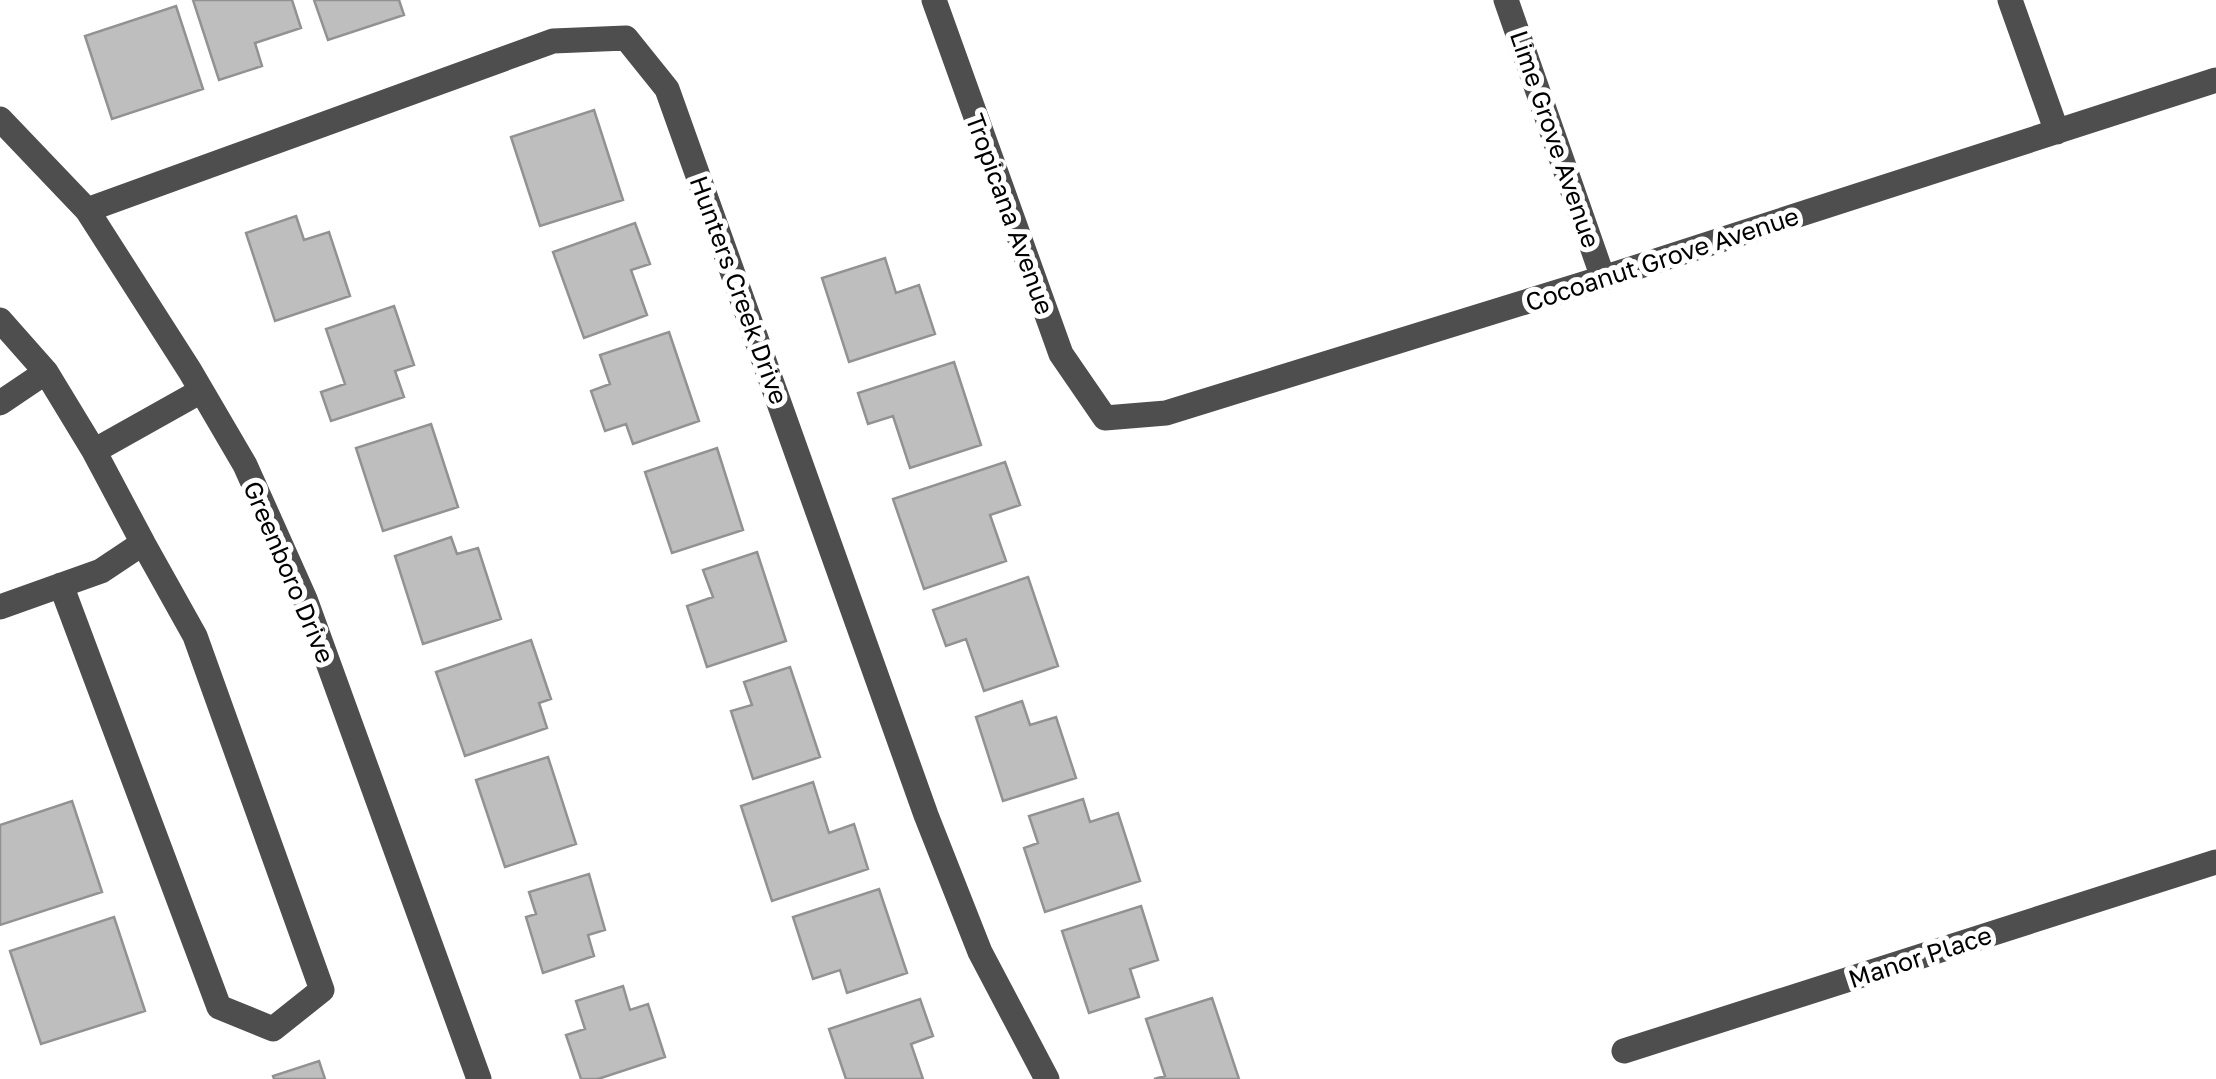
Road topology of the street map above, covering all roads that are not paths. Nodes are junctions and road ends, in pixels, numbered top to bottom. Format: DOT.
graph roads {
  1 [pos="934,0"];
  2 [pos="1506,0"];
  3 [pos="2010,0"];
  4 [pos="2216,80"];
  5 [pos="0,118"];
  6 [pos="2057,132"];
  7 [pos="86,210"];
  8 [pos="1604,278"];
  9 [pos="0,320"];
  10 [pos="46,372"];
  11 [pos="201,391"];
  12 [pos="0,403"];
  13 [pos="1104,418"];
  14 [pos="94,451"];
  15 [pos="143,543"];
  16 [pos="62,585"];
  17 [pos="0,607"];
  18 [pos="2216,862"];
  19 [pos="1624,1051"];
  20 [pos="478,1079"];
  21 [pos="1048,1079"];
  1 -- 13 [label="street, Tropicana Avenue"];
  2 -- 8 [label="street, Lime Grove Avenue"];
  3 -- 6 [label="street"];
  4 -- 6 [label="street, Cocoanut Grove Avenue"];
  5 -- 7 [label="street, Greenboro Drive"];
  6 -- 8 [label="street, Cocoanut Grove Avenue"];
  7 -- 11 [label="street, Greenboro Drive"];
  7 -- 21 [label="street, Hunters Creek Drive"];
  8 -- 13 [label="street, Cocoanut Grove Avenue"];
  9 -- 10 [label="street"];
  10 -- 12 [label="street"];
  10 -- 14 [label="street"];
  11 -- 14 [label="street"];
  11 -- 20 [label="street, Greenboro Drive"];
  14 -- 15 [label="street"];
  15 -- 16 [label="street"];
  15 -- 16 [label="street"];
  16 -- 17 [label="street"];
  18 -- 19 [label="street, Manor Place"];
}
